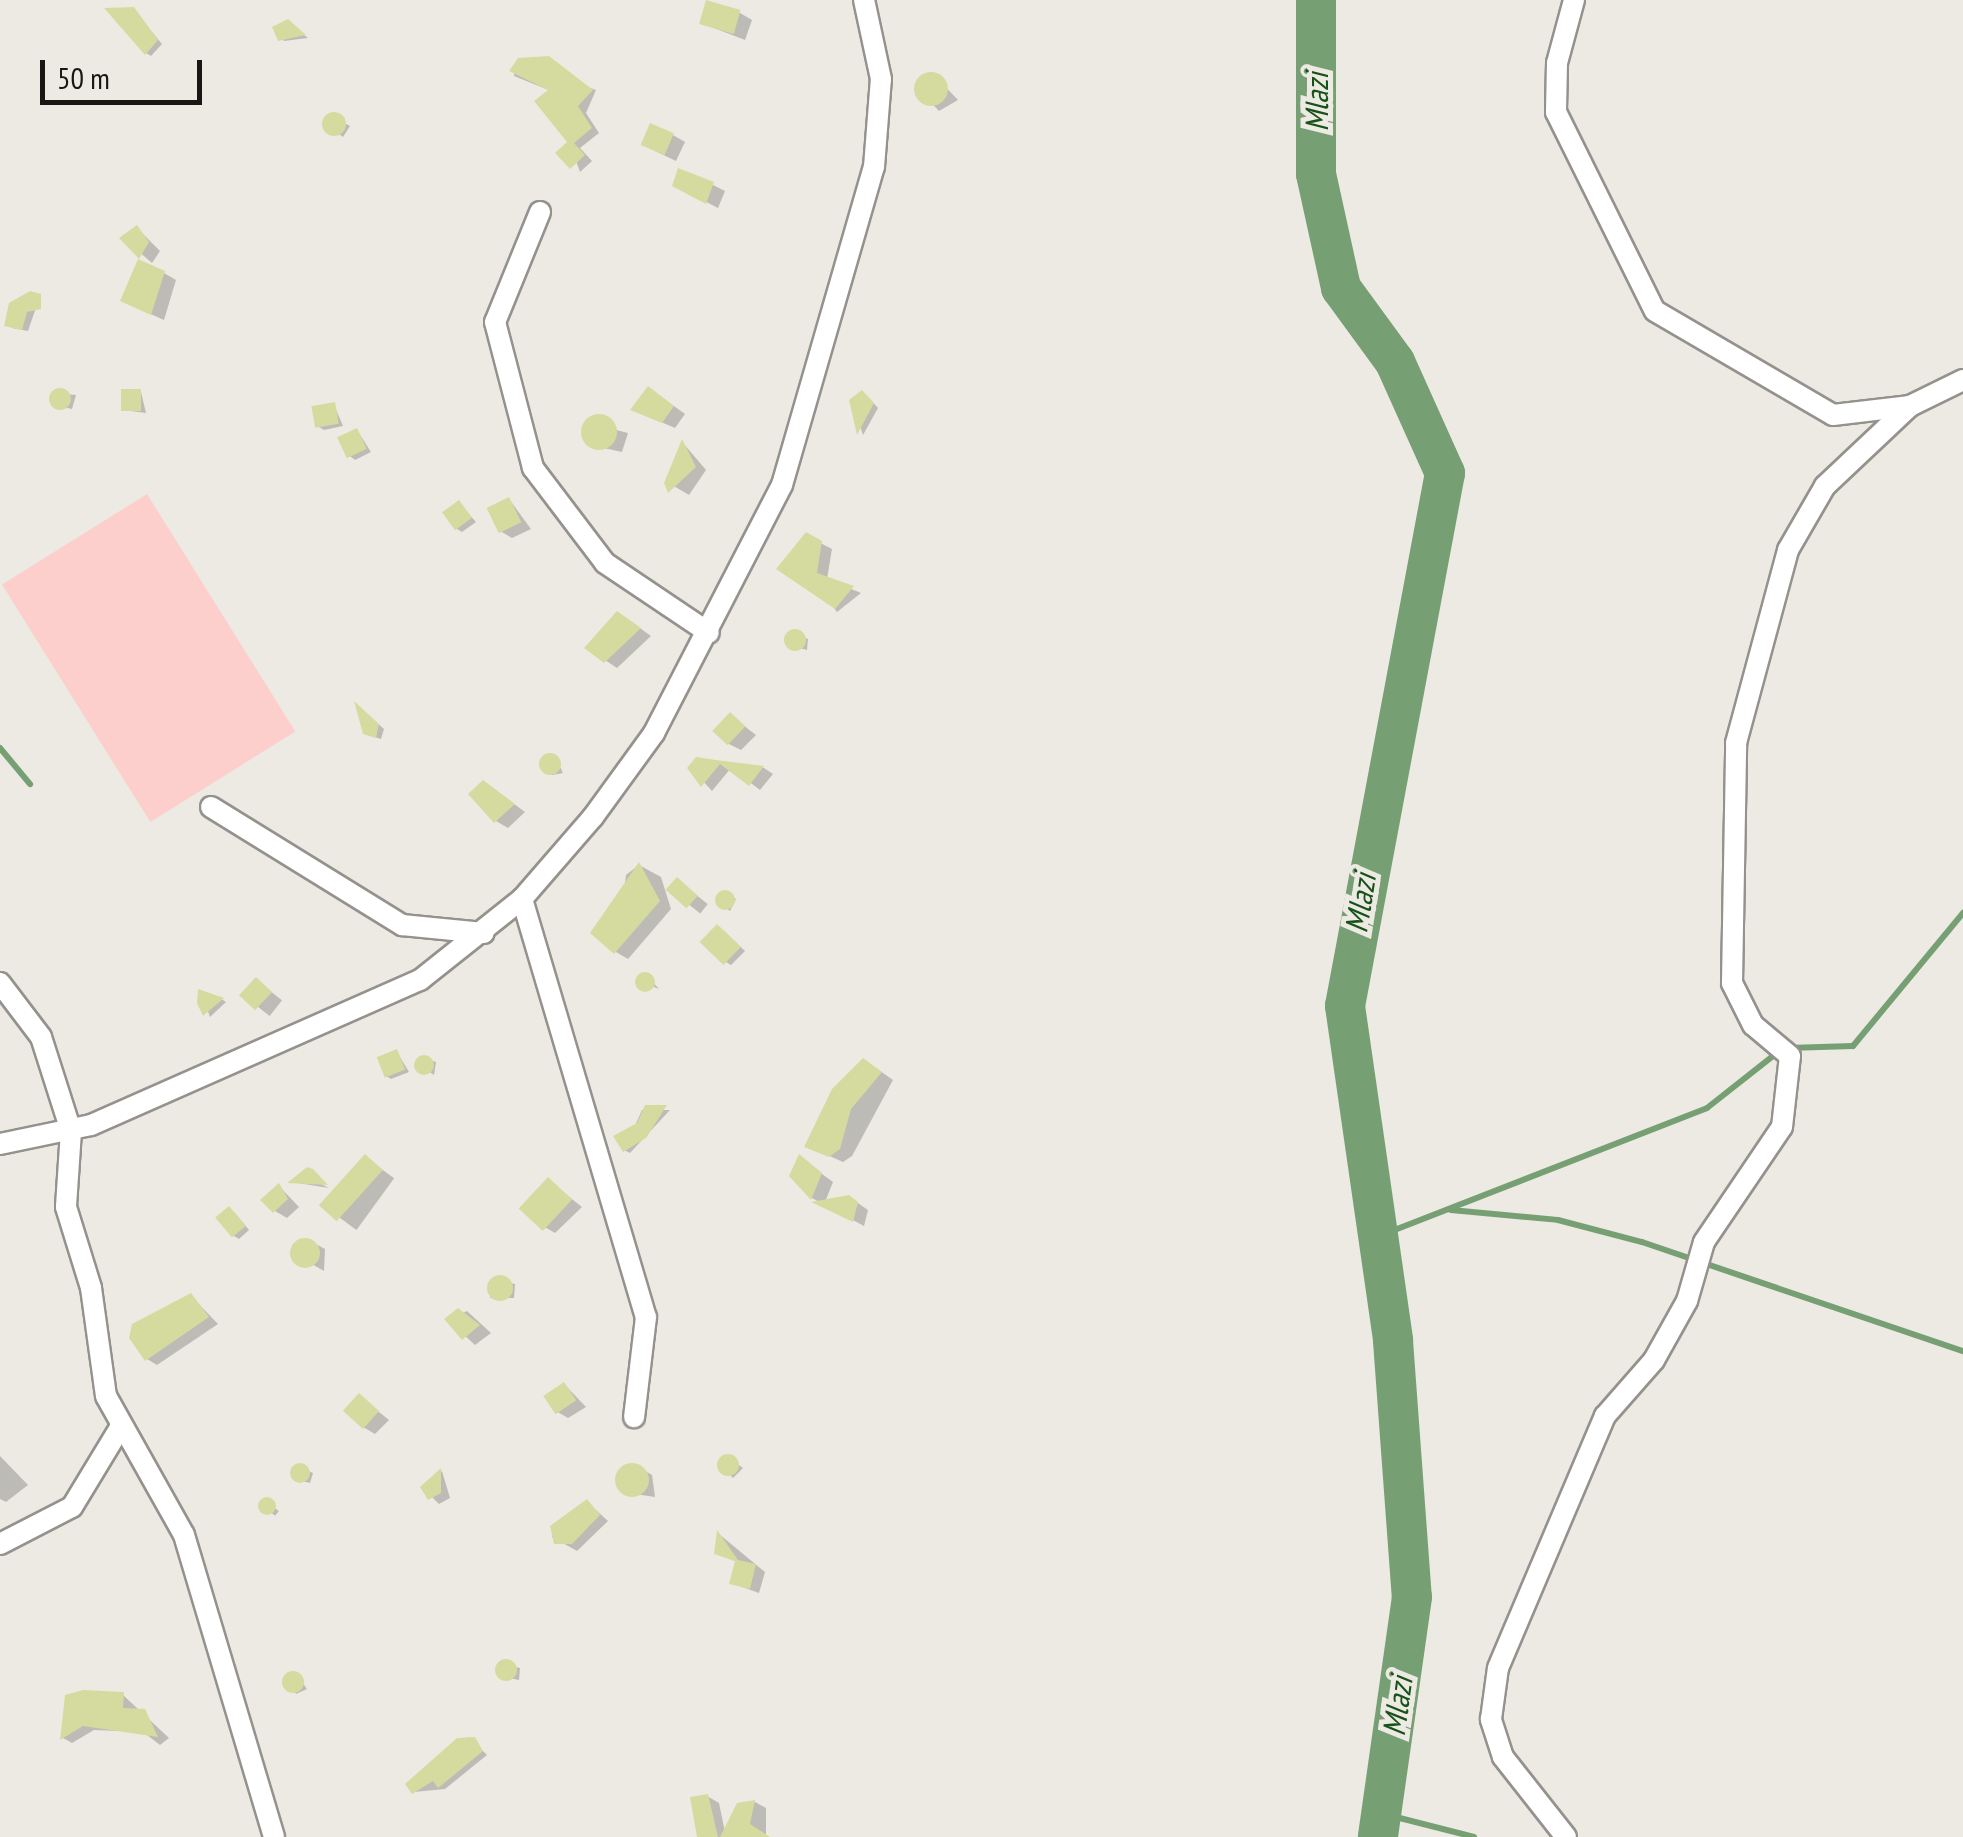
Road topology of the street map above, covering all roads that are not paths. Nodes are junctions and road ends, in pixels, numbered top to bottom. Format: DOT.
graph roads {
  1 [pos="864,0"];
  2 [pos="1574,0"];
  3 [pos="540,212"];
  4 [pos="1963,380"];
  5 [pos="1910,406"];
  6 [pos="709,633"];
  7 [pos="211,807"];
  8 [pos="522,900"];
  9 [pos="484,933"];
  10 [pos="0,983"];
  11 [pos="71,1132"];
  12 [pos="0,1144"];
  13 [pos="634,1417"];
  14 [pos="120,1426"];
  15 [pos="0,1544"];
  16 [pos="274,1837"];
  17 [pos="1566,1837"];
  1 -- 6 [label="street"];
  2 -- 5 [label="street"];
  3 -- 6 [label="street"];
  4 -- 5 [label="street"];
  5 -- 17 [label="street"];
  6 -- 8 [label="street"];
  7 -- 9 [label="street"];
  8 -- 9 [label="street"];
  8 -- 13 [label="street"];
  9 -- 11 [label="street"];
  10 -- 11 [label="street"];
  11 -- 12 [label="street"];
  11 -- 14 [label="street"];
  14 -- 15 [label="street"];
  14 -- 16 [label="street"];
}
